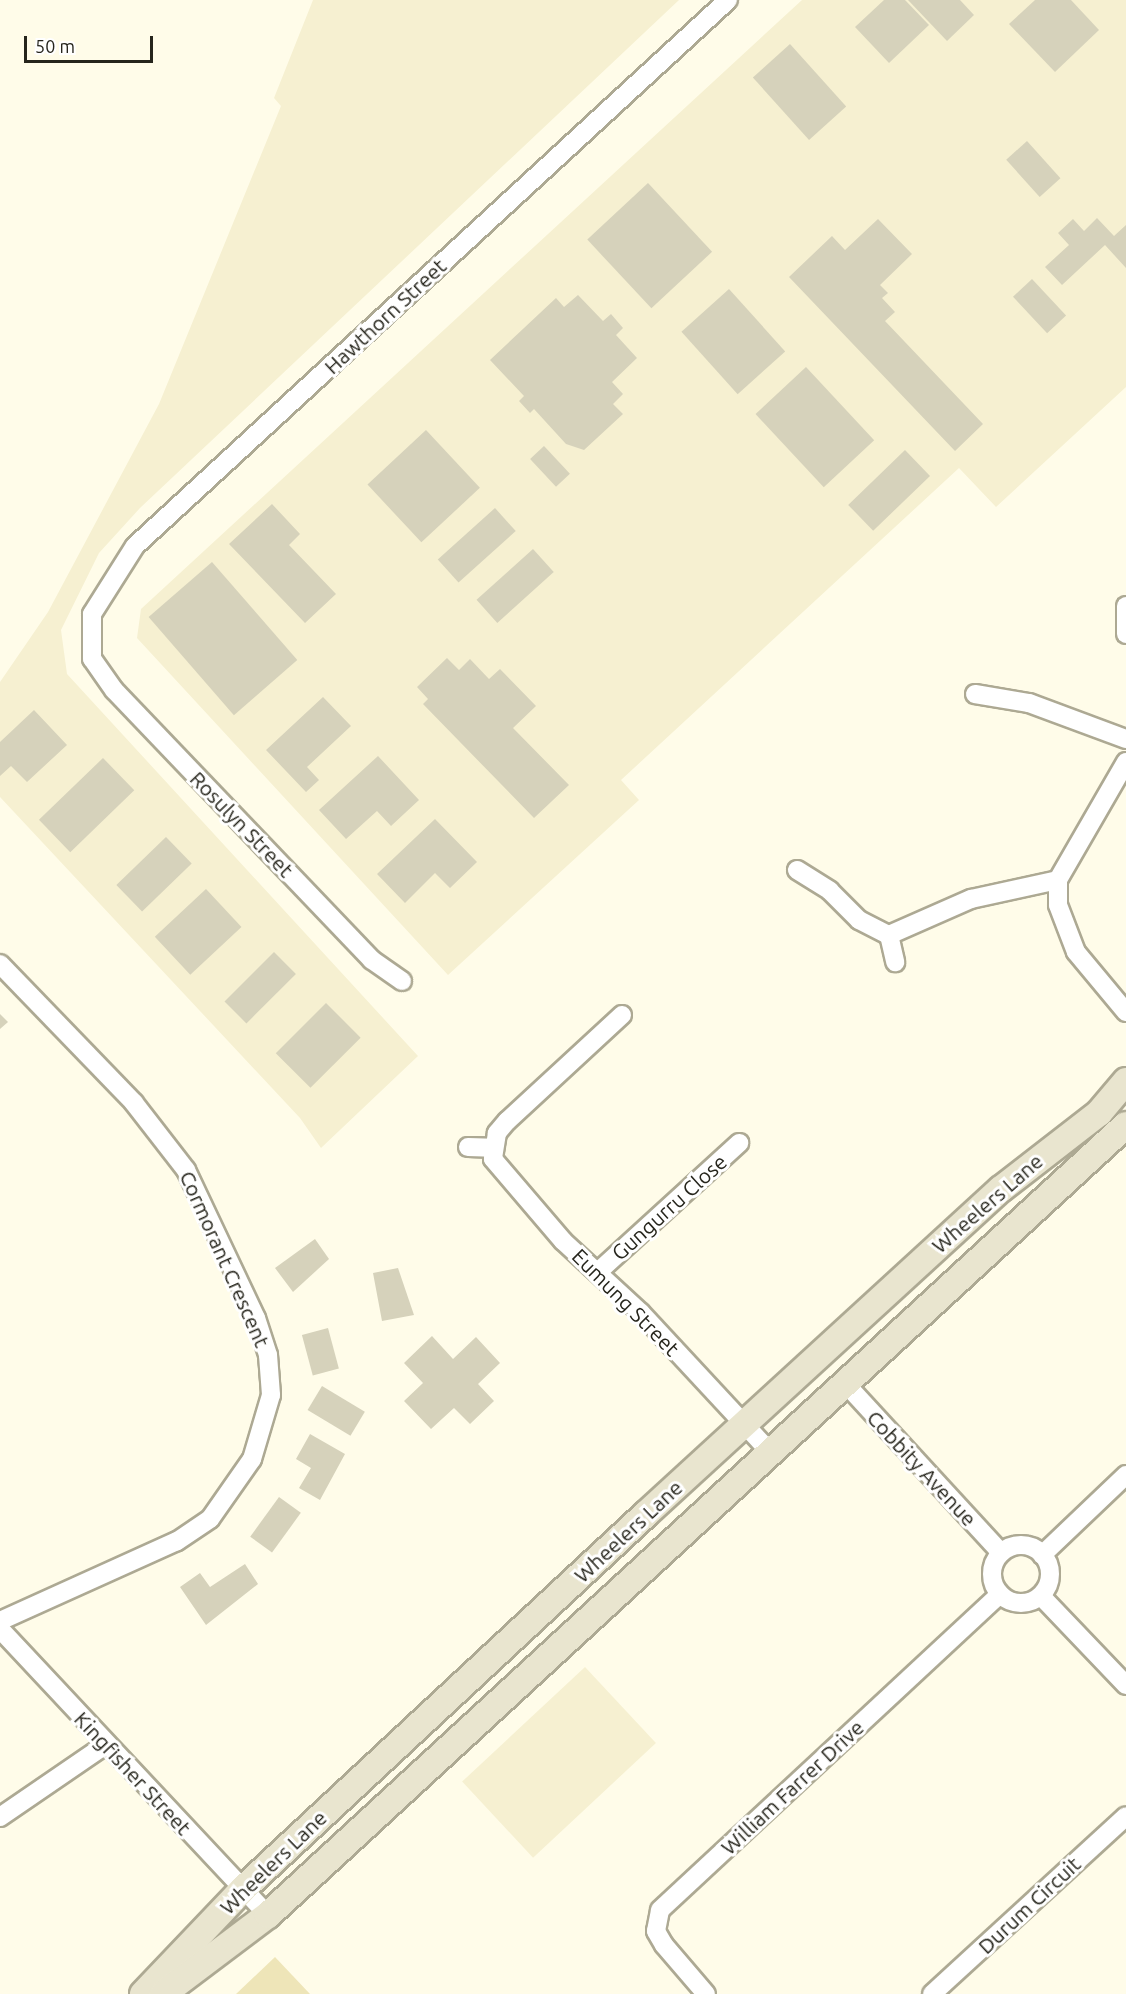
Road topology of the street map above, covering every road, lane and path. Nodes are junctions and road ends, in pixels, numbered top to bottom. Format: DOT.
graph roads {
  1 [pos="728,0"];
  2 [pos="1126,606"];
  3 [pos="1126,634"];
  4 [pos="92,659"];
  5 [pos="975,694"];
  6 [pos="1126,739"];
  7 [pos="1126,762"];
  8 [pos="797,870"];
  9 [pos="1058,880"];
  10 [pos="889,935"];
  11 [pos="895,962"];
  12 [pos="0,964"];
  13 [pos="402,981"];
  14 [pos="1126,1012"];
  15 [pos="622,1015"];
  16 [pos="1126,1081"];
  17 [pos="1126,1125"];
  18 [pos="739,1143"];
  19 [pos="468,1147"];
  20 [pos="492,1148"];
  21 [pos="599,1271"];
  22 [pos="844,1383"];
  23 [pos="744,1424"];
  24 [pos="770,1452"];
  25 [pos="1126,1475"];
  26 [pos="1001,1553"];
  27 [pos="1042,1555"];
  28 [pos="1000,1594"];
  29 [pos="1041,1596"];
  30 [pos="0,1621"];
  31 [pos="0,1629"];
  32 [pos="1126,1685"];
  33 [pos="105,1745"];
  34 [pos="0,1816"];
  35 [pos="1126,1816"];
  36 [pos="243,1889"];
  37 [pos="268,1915"];
  38 [pos="143,1994"];
  39 [pos="163,1994"];
  40 [pos="706,1994"];
  41 [pos="932,1994"];
  1 -- 4 [label="street, Hawthorn Street"];
  2 -- 3 [label="street"];
  4 -- 13 [label="street, Rosulyn Street"];
  5 -- 6 [label="street"];
  7 -- 9 [label="street"];
  8 -- 10 [label="street"];
  9 -- 10 [label="street"];
  9 -- 14 [label="street"];
  10 -- 11 [label="street"];
  12 -- 30 [label="street, Cormorant Crescent"];
  15 -- 20 [label="street"];
  16 -- 23 [label="main road, Wheelers Lane"];
  17 -- 22 [label="main road, Wheelers Lane"];
  18 -- 21 [label="street, Gungurru Close"];
  19 -- 20 [label="street"];
  20 -- 21 [label="street, Eumung Street"];
  21 -- 23 [label="street, Eumung Street"];
  22 -- 24 [label="main road, Wheelers Lane"];
  22 -- 26 [label="street, Cobbity Avenue"];
  23 -- 24 [label="street, Eumung Street"];
  23 -- 36 [label="main road, Wheelers Lane"];
  24 -- 37 [label="main road, Wheelers Lane"];
  25 -- 27 [label="street"];
  26 -- 27 [label="street"];
  26 -- 28 [label="street"];
  27 -- 29 [label="street"];
  28 -- 29 [label="street"];
  28 -- 40 [label="street, William Farrer Drive"];
  29 -- 32 [label="street"];
  31 -- 33 [label="street, Kingfisher Street"];
  33 -- 34 [label="street"];
  33 -- 36 [label="street, Kingfisher Street"];
  35 -- 41 [label="street, Durum Circuit"];
  36 -- 37 [label="street, Kingfisher Street"];
  36 -- 38 [label="main road, Wheelers Lane"];
  37 -- 39 [label="main road, Wheelers Lane"];
}
